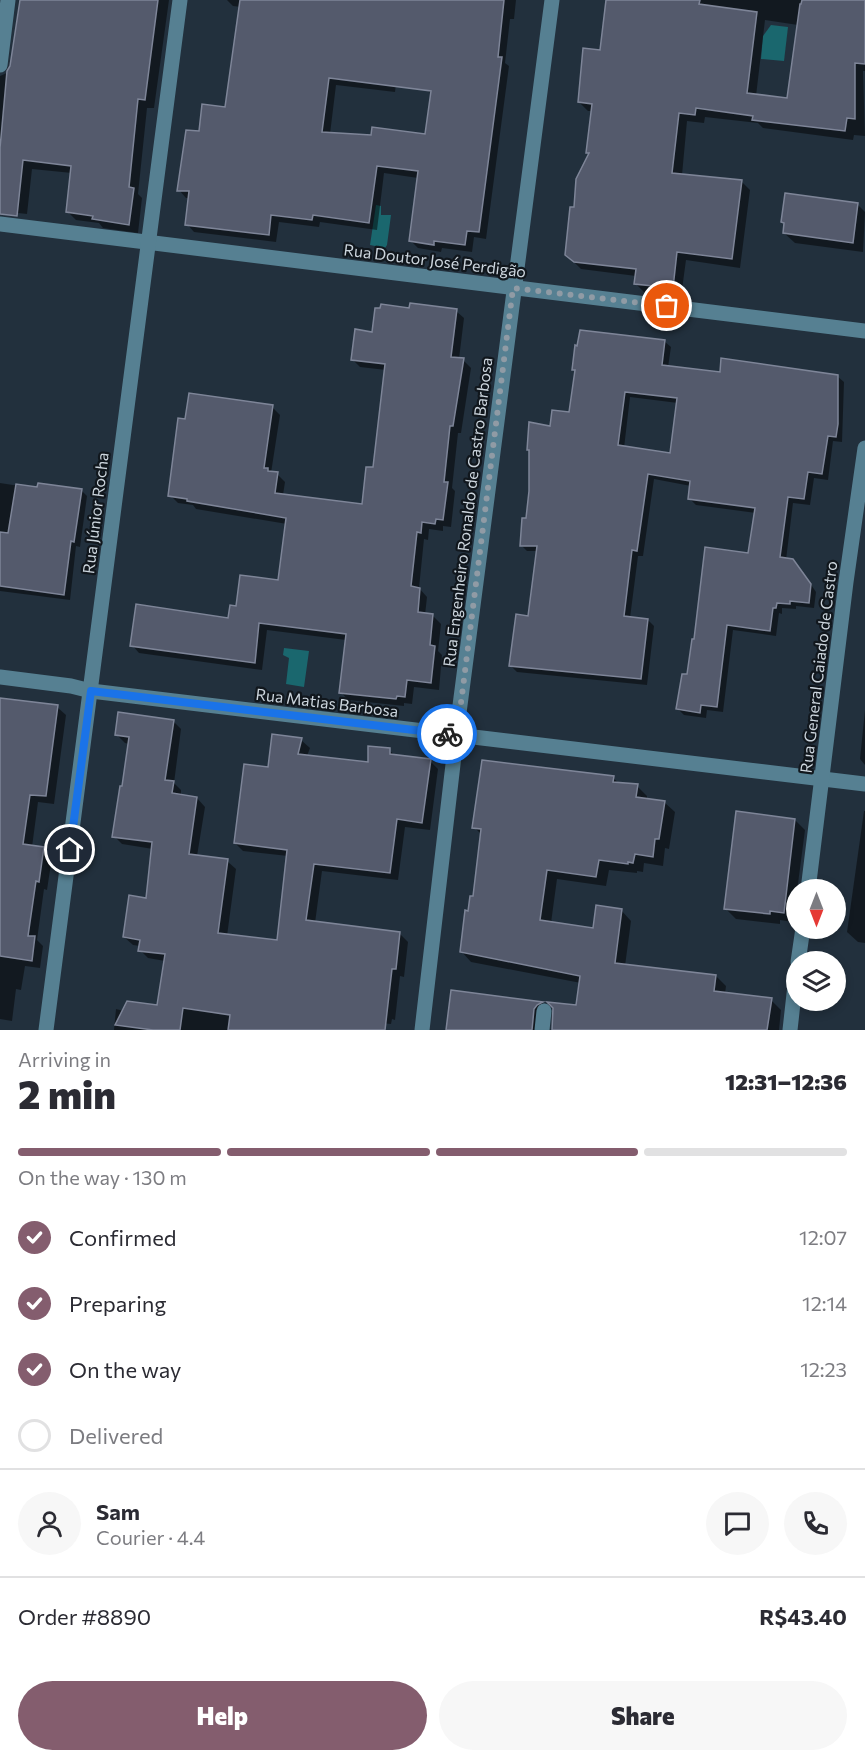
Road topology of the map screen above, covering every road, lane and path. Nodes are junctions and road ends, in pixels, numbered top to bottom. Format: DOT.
graph roads {
  1 [pos="8,0"];
  2 [pos="180,0"];
  3 [pos="552,0"];
  4 [pos="0,65"];
  5 [pos="0,224"];
  6 [pos="147,242"];
  7 [pos="513,288"];
  8 [pos="865,331"];
  9 [pos="865,448"];
  10 [pos="0,677"];
  11 [pos="91,691"];
  12 [pos="457,735"];
  13 [pos="822,779"];
  14 [pos="865,784"];
  15 [pos="809,879"];
  16 [pos="544,1011"];
  17 [pos="792,1011"];
  18 [pos="46,1030"];
  19 [pos="422,1030"];
  20 [pos="542,1030"];
  21 [pos="790,1030"];
  1 -- 4 [label="street"];
  2 -- 6 [label="street, Rua Júnior Rocha"];
  3 -- 7 [label="street, Rua Engenheiro Ronaldo de Castro Barbosa"];
  5 -- 6 [label="street, Rua Doutor José Perdigão"];
  6 -- 7 [label="street, Rua Doutor José Perdigão"];
  6 -- 11 [label="street, Rua Júnior Rocha"];
  7 -- 8 [label="street, Rua Doutor José Perdigão"];
  7 -- 12 [label="street, Rua Engenheiro Ronaldo de Castro Barbosa"];
  9 -- 13 [label="street, Rua General Caiado de Castro"];
  10 -- 11 [label="street, Rua Matias Barbosa"];
  11 -- 12 [label="street, Rua Matias Barbosa"];
  11 -- 18 [label="street, Rua Júnior Rocha"];
  12 -- 13 [label="street, Rua Matias Barbosa"];
  12 -- 19 [label="street, Rua Engenheiro Ronaldo de Castro Barbosa"];
  13 -- 14 [label="street, Rua Matias Barbosa"];
  13 -- 15 [label="street, Rua General Caiado de Castro"];
  16 -- 20 [label="street"];
  17 -- 21 [label="street"];
}
